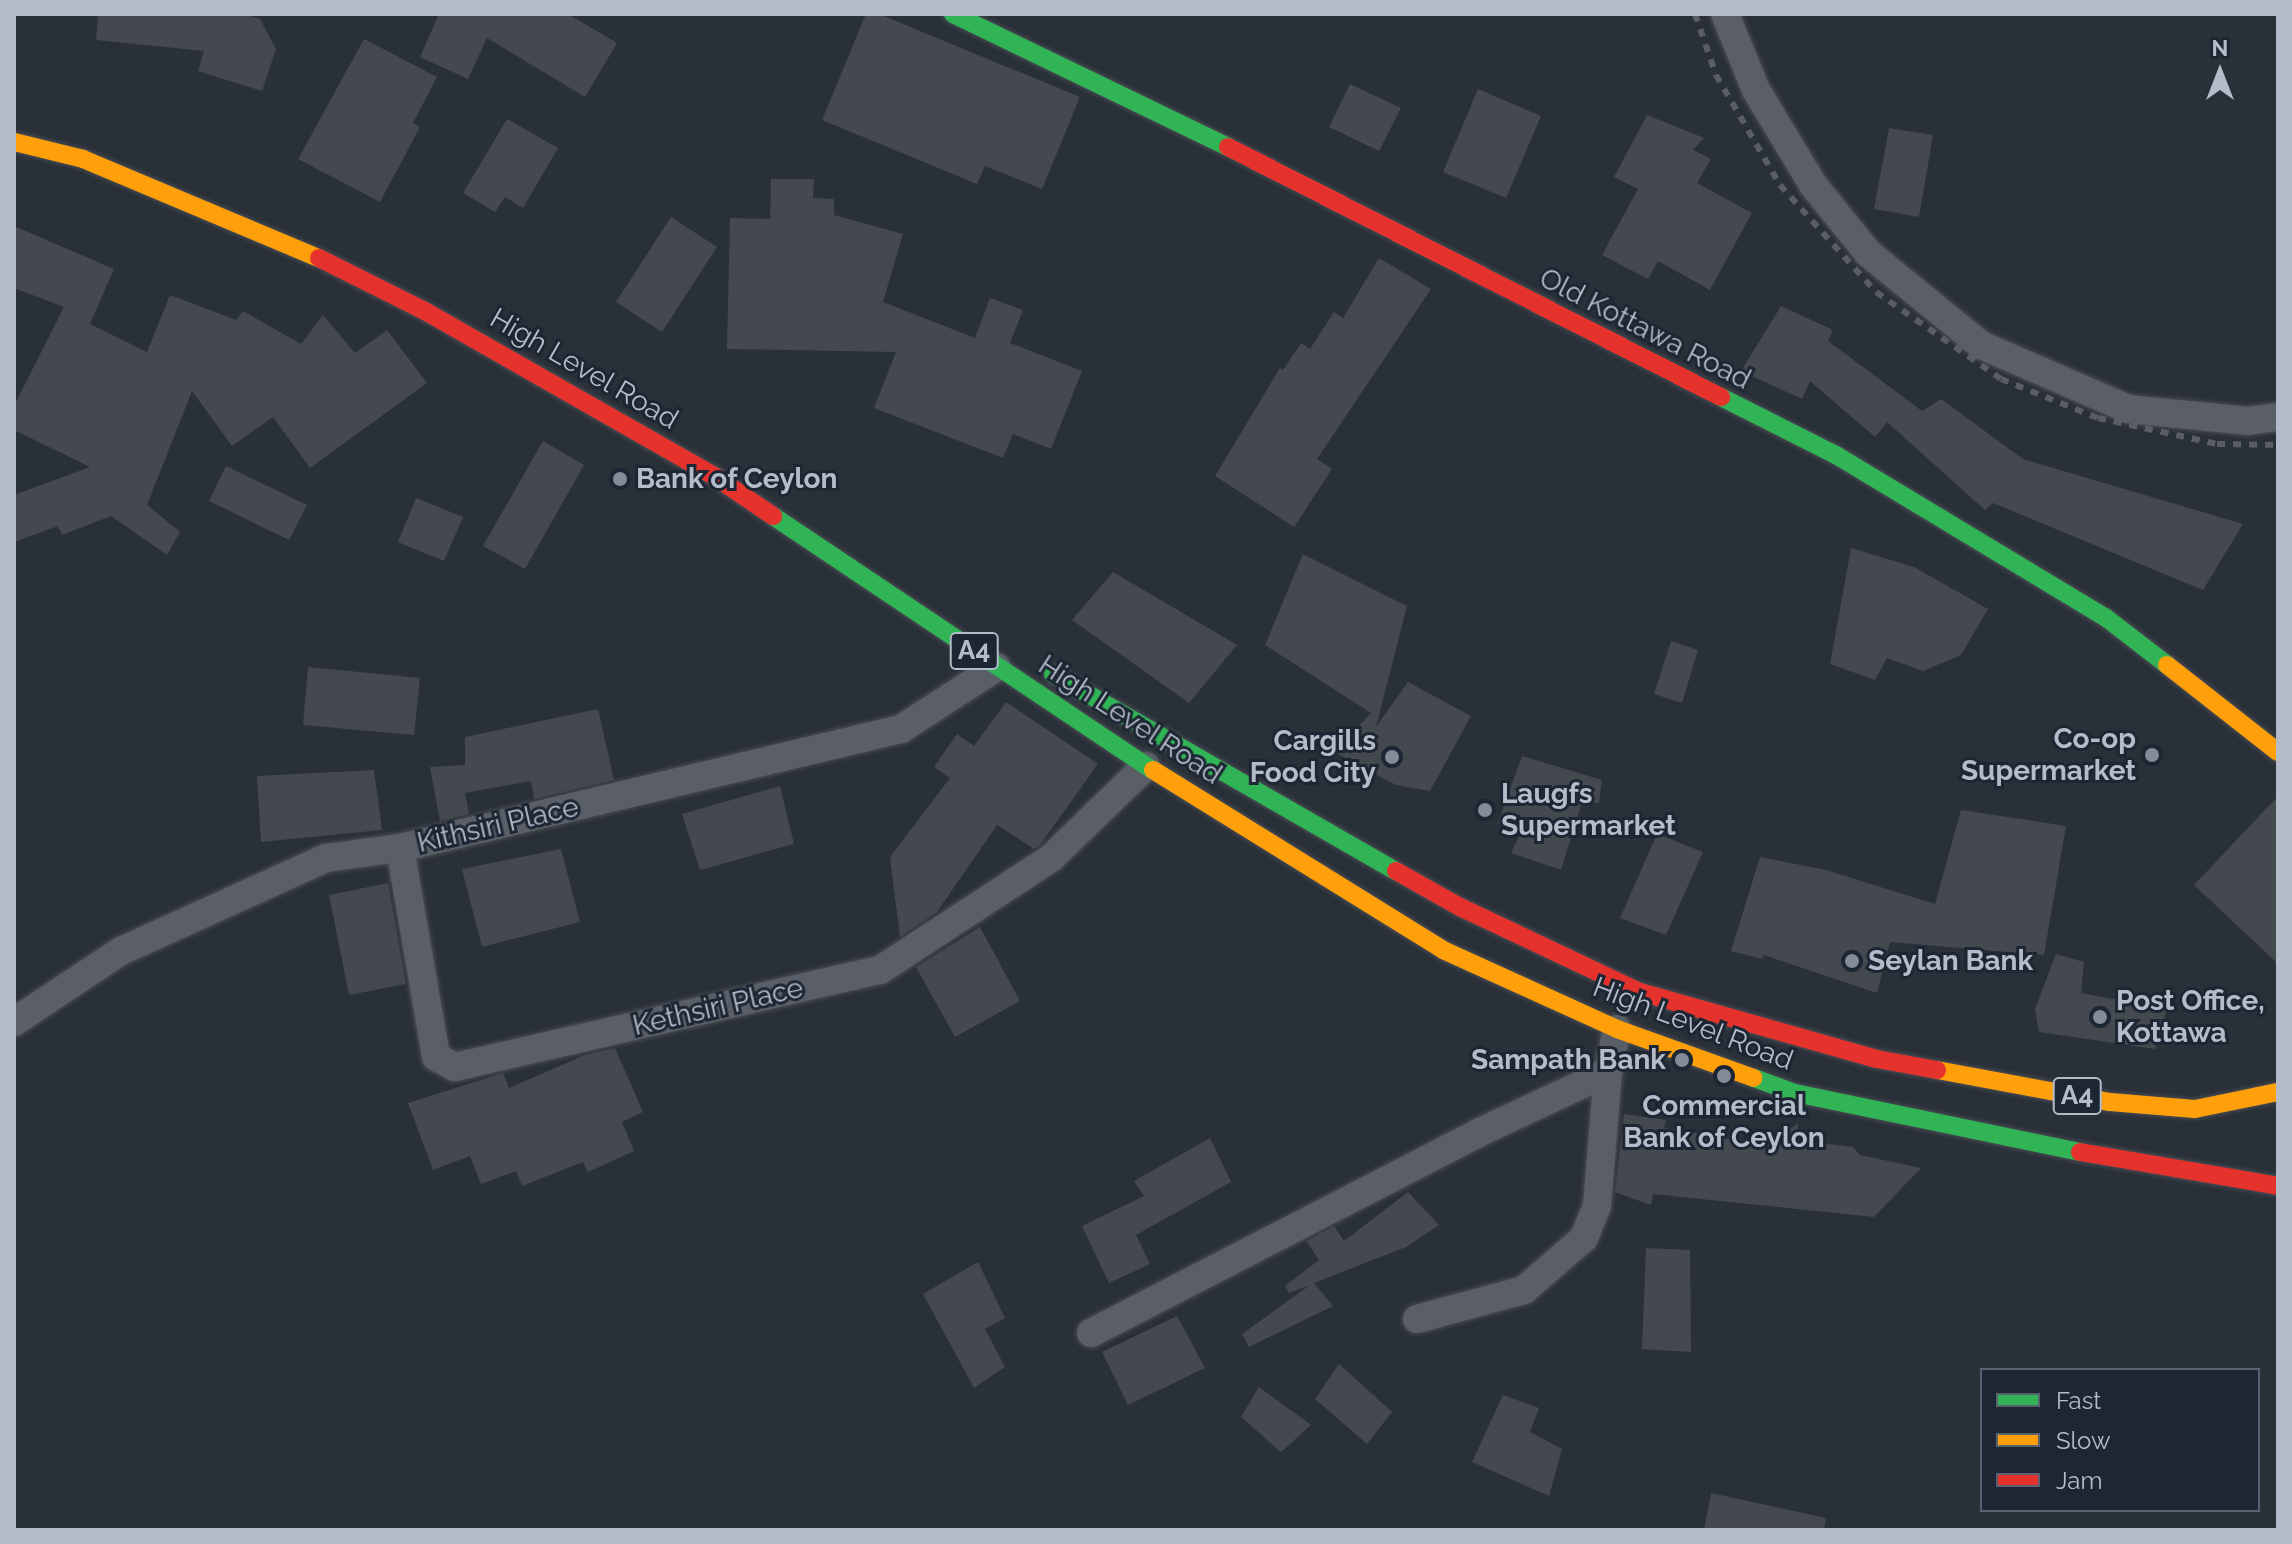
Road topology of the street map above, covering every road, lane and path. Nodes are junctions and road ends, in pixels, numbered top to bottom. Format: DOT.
graph roads {
  1 [pos="953,14"];
  2 [pos="1725,14"];
  3 [pos="14,142"];
  4 [pos="2278,417"];
  5 [pos="1037,662"];
  6 [pos="997,667"];
  7 [pos="2278,752"];
  8 [pos="1146,766"];
  9 [pos="400,848"];
  10 [pos="14,1022"];
  11 [pos="1617,1029"];
  12 [pos="1608,1072"];
  13 [pos="2278,1092"];
  14 [pos="2278,1186"];
  15 [pos="1417,1319"];
  16 [pos="1091,1333"];
  1 -- 7 [label="main road, Old Kottawa Road"];
  2 -- 4 [label="street"];
  3 -- 6 [label="main road, High Level Road / A4"];
  5 -- 13 [label="main road, High Level Road / A4"];
  6 -- 8 [label="main road, High Level Road / A4"];
  6 -- 9 [label="street, Kithsiri Place"];
  8 -- 9 [label="street, Kethsiri Place"];
  8 -- 11 [label="main road, High Level Road / A4"];
  9 -- 10 [label="street, Kithsiri Place"];
  11 -- 12 [label="street"];
  11 -- 14 [label="main road, High Level Road / A4"];
  12 -- 15 [label="street"];
  12 -- 16 [label="street"];
}
